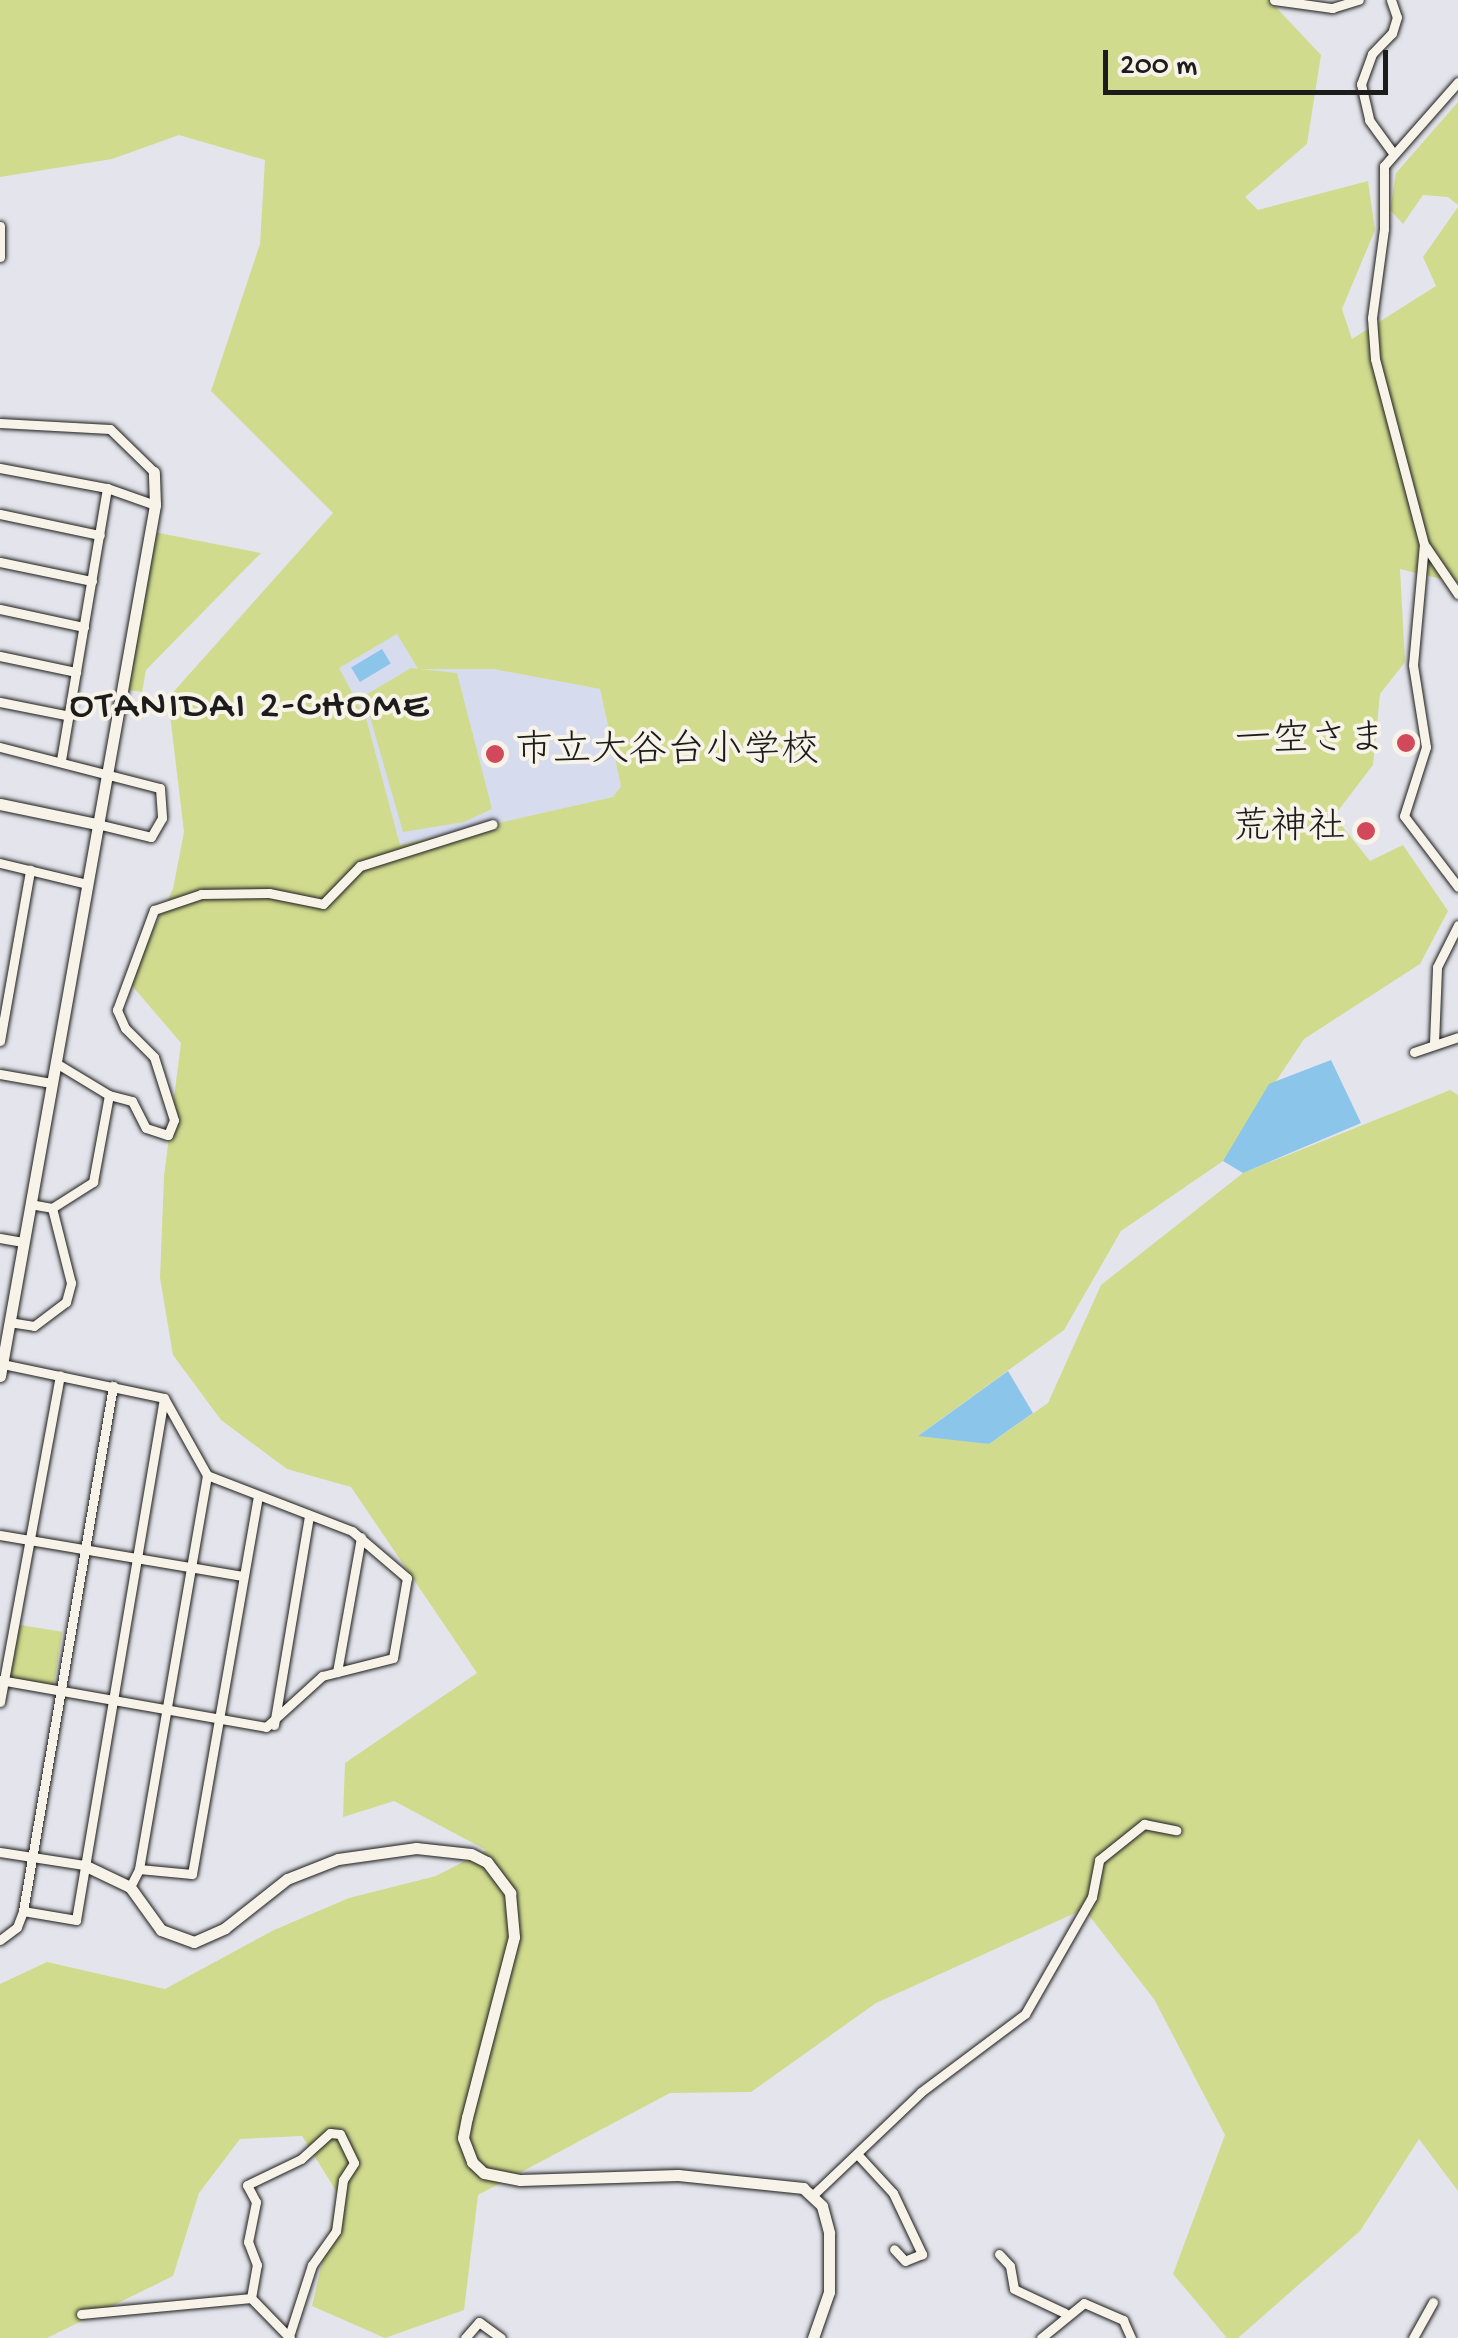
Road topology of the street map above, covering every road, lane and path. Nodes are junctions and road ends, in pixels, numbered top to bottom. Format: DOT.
graph roads {
  1 [pos="1274,0"];
  2 [pos="1359,0"];
  3 [pos="1391,0"];
  4 [pos="1458,82"];
  5 [pos="1393,153"];
  6 [pos="0,226"];
  7 [pos="0,257"];
  8 [pos="0,424"];
  9 [pos="0,468"];
  10 [pos="154,472"];
  11 [pos="107,488"];
  12 [pos="155,505"];
  13 [pos="0,514"];
  14 [pos="100,535"];
  15 [pos="1424,544"];
  16 [pos="0,562"];
  17 [pos="92,581"];
  18 [pos="1458,594"];
  19 [pos="0,609"];
  20 [pos="84,626"];
  21 [pos="0,656"];
  22 [pos="76,672"];
  23 [pos="0,702"];
  24 [pos="70,716"];
  25 [pos="0,747"];
  26 [pos="60,760"];
  27 [pos="109,773"];
  28 [pos="0,804"];
  29 [pos="97,824"];
  30 [pos="493,824"];
  31 [pos="0,863"];
  32 [pos="30,870"];
  33 [pos="87,884"];
  34 [pos="1458,887"];
  35 [pos="1458,924"];
  36 [pos="1458,1037"];
  37 [pos="0,1041"];
  38 [pos="1434,1043"];
  39 [pos="1414,1052"];
  40 [pos="56,1062"];
  41 [pos="0,1074"];
  42 [pos="51,1083"];
  43 [pos="109,1095"];
  44 [pos="30,1204"];
  45 [pos="52,1208"];
  46 [pos="0,1238"];
  47 [pos="23,1242"];
  48 [pos="6,1300"];
  49 [pos="9,1322"];
  50 [pos="1,1363"];
  51 [pos="60,1374"];
  52 [pos="113,1386"];
  53 [pos="164,1398"];
  54 [pos="207,1475"];
  55 [pos="258,1496"];
  56 [pos="309,1516"];
  57 [pos="0,1535"];
  58 [pos="361,1537"];
  59 [pos="32,1540"];
  60 [pos="84,1548"];
  61 [pos="137,1558"];
  62 [pos="190,1567"];
  63 [pos="243,1576"];
  64 [pos="337,1672"];
  65 [pos="2,1680"];
  66 [pos="60,1690"];
  67 [pos="113,1700"];
  68 [pos="0,1702"];
  69 [pos="166,1710"];
  70 [pos="218,1718"];
  71 [pos="274,1725"];
  72 [pos="1176,1830"];
  73 [pos="0,1852"];
  74 [pos="33,1858"];
  75 [pos="84,1866"];
  76 [pos="138,1870"];
  77 [pos="130,1887"];
  78 [pos="22,1911"];
  79 [pos="0,1940"];
  80 [pos="858,2155"];
  81 [pos="813,2195"];
  82 [pos="894,2249"];
  83 [pos="999,2254"];
  84 [pos="251,2298"];
  85 [pos="1433,2302"];
  86 [pos="1065,2313"];
  87 [pos="81,2314"];
  88 [pos="289,2337"];
  89 [pos="465,2338"];
  90 [pos="501,2338"];
  91 [pos="813,2338"];
  92 [pos="1041,2338"];
  93 [pos="1131,2338"];
  94 [pos="1413,2338"];
  1 -- 2 [label="street"];
  3 -- 5 [label="street"];
  4 -- 5 [label="street"];
  5 -- 15 [label="street"];
  6 -- 7 [label="street"];
  8 -- 10 [label="street"];
  9 -- 11 [label="street"];
  10 -- 12 [label="street"];
  11 -- 12 [label="street"];
  11 -- 14 [label="street"];
  12 -- 27 [label="street"];
  13 -- 14 [label="street"];
  14 -- 17 [label="street"];
  15 -- 18 [label="street"];
  15 -- 34 [label="street"];
  16 -- 17 [label="street"];
  17 -- 20 [label="street"];
  19 -- 20 [label="street"];
  20 -- 22 [label="street"];
  21 -- 22 [label="street"];
  22 -- 24 [label="street"];
  23 -- 24 [label="street"];
  24 -- 26 [label="street"];
  25 -- 26 [label="street"];
  26 -- 27 [label="street"];
  27 -- 29 [label="street"];
  27 -- 29 [label="street"];
  28 -- 29 [label="street"];
  29 -- 33 [label="street"];
  30 -- 43 [label="street"];
  31 -- 32 [label="street"];
  32 -- 33 [label="street"];
  32 -- 37 [label="street"];
  33 -- 40 [label="street"];
  35 -- 38 [label="street"];
  36 -- 38 [label="street"];
  38 -- 39 [label="street"];
  40 -- 42 [label="street"];
  40 -- 43 [label="street"];
  41 -- 42 [label="street"];
  42 -- 44 [label="street"];
  43 -- 45 [label="street"];
  44 -- 45 [label="street"];
  44 -- 47 [label="street"];
  45 -- 49 [label="street"];
  46 -- 47 [label="street"];
  47 -- 48 [label="street"];
  48 -- 49 [label="street"];
  49 -- 50 [label="street"];
  50 -- 51 [label="street"];
  51 -- 52 [label="street"];
  51 -- 59 [label="street"];
  52 -- 53 [label="street"];
  52 -- 60 [label="street"];
  53 -- 54 [label="street"];
  53 -- 61 [label="street"];
  54 -- 55 [label="street"];
  54 -- 62 [label="street"];
  55 -- 56 [label="street"];
  55 -- 63 [label="street"];
  56 -- 58 [label="street"];
  56 -- 71 [label="street"];
  57 -- 59 [label="street"];
  58 -- 64 [label="street"];
  58 -- 64 [label="street"];
  59 -- 60 [label="street"];
  59 -- 65 [label="street"];
  60 -- 61 [label="street"];
  60 -- 66 [label="street"];
  61 -- 62 [label="street"];
  61 -- 67 [label="street"];
  62 -- 63 [label="street"];
  62 -- 69 [label="street"];
  63 -- 70 [label="street"];
  64 -- 71 [label="street"];
  65 -- 66 [label="street"];
  65 -- 68 [label="street"];
  66 -- 67 [label="street"];
  66 -- 74 [label="street"];
  67 -- 69 [label="street"];
  67 -- 75 [label="street"];
  69 -- 70 [label="street"];
  69 -- 76 [label="street"];
  70 -- 71 [label="street"];
  70 -- 76 [label="street"];
  72 -- 80 [label="street"];
  73 -- 74 [label="street"];
  74 -- 75 [label="street"];
  74 -- 78 [label="street"];
  75 -- 77 [label="street"];
  75 -- 78 [label="street"];
  76 -- 77 [label="street"];
  77 -- 81 [label="street"];
  78 -- 79 [label="street"];
  80 -- 81 [label="street"];
  80 -- 82 [label="street"];
  81 -- 91 [label="street"];
  83 -- 86 [label="street"];
  84 -- 87 [label="street"];
  84 -- 88 [label="street"];
  84 -- 88 [label="street"];
  85 -- 94 [label="street"];
  86 -- 92 [label="street"];
  86 -- 93 [label="street"];
  89 -- 90 [label="street"];
}
